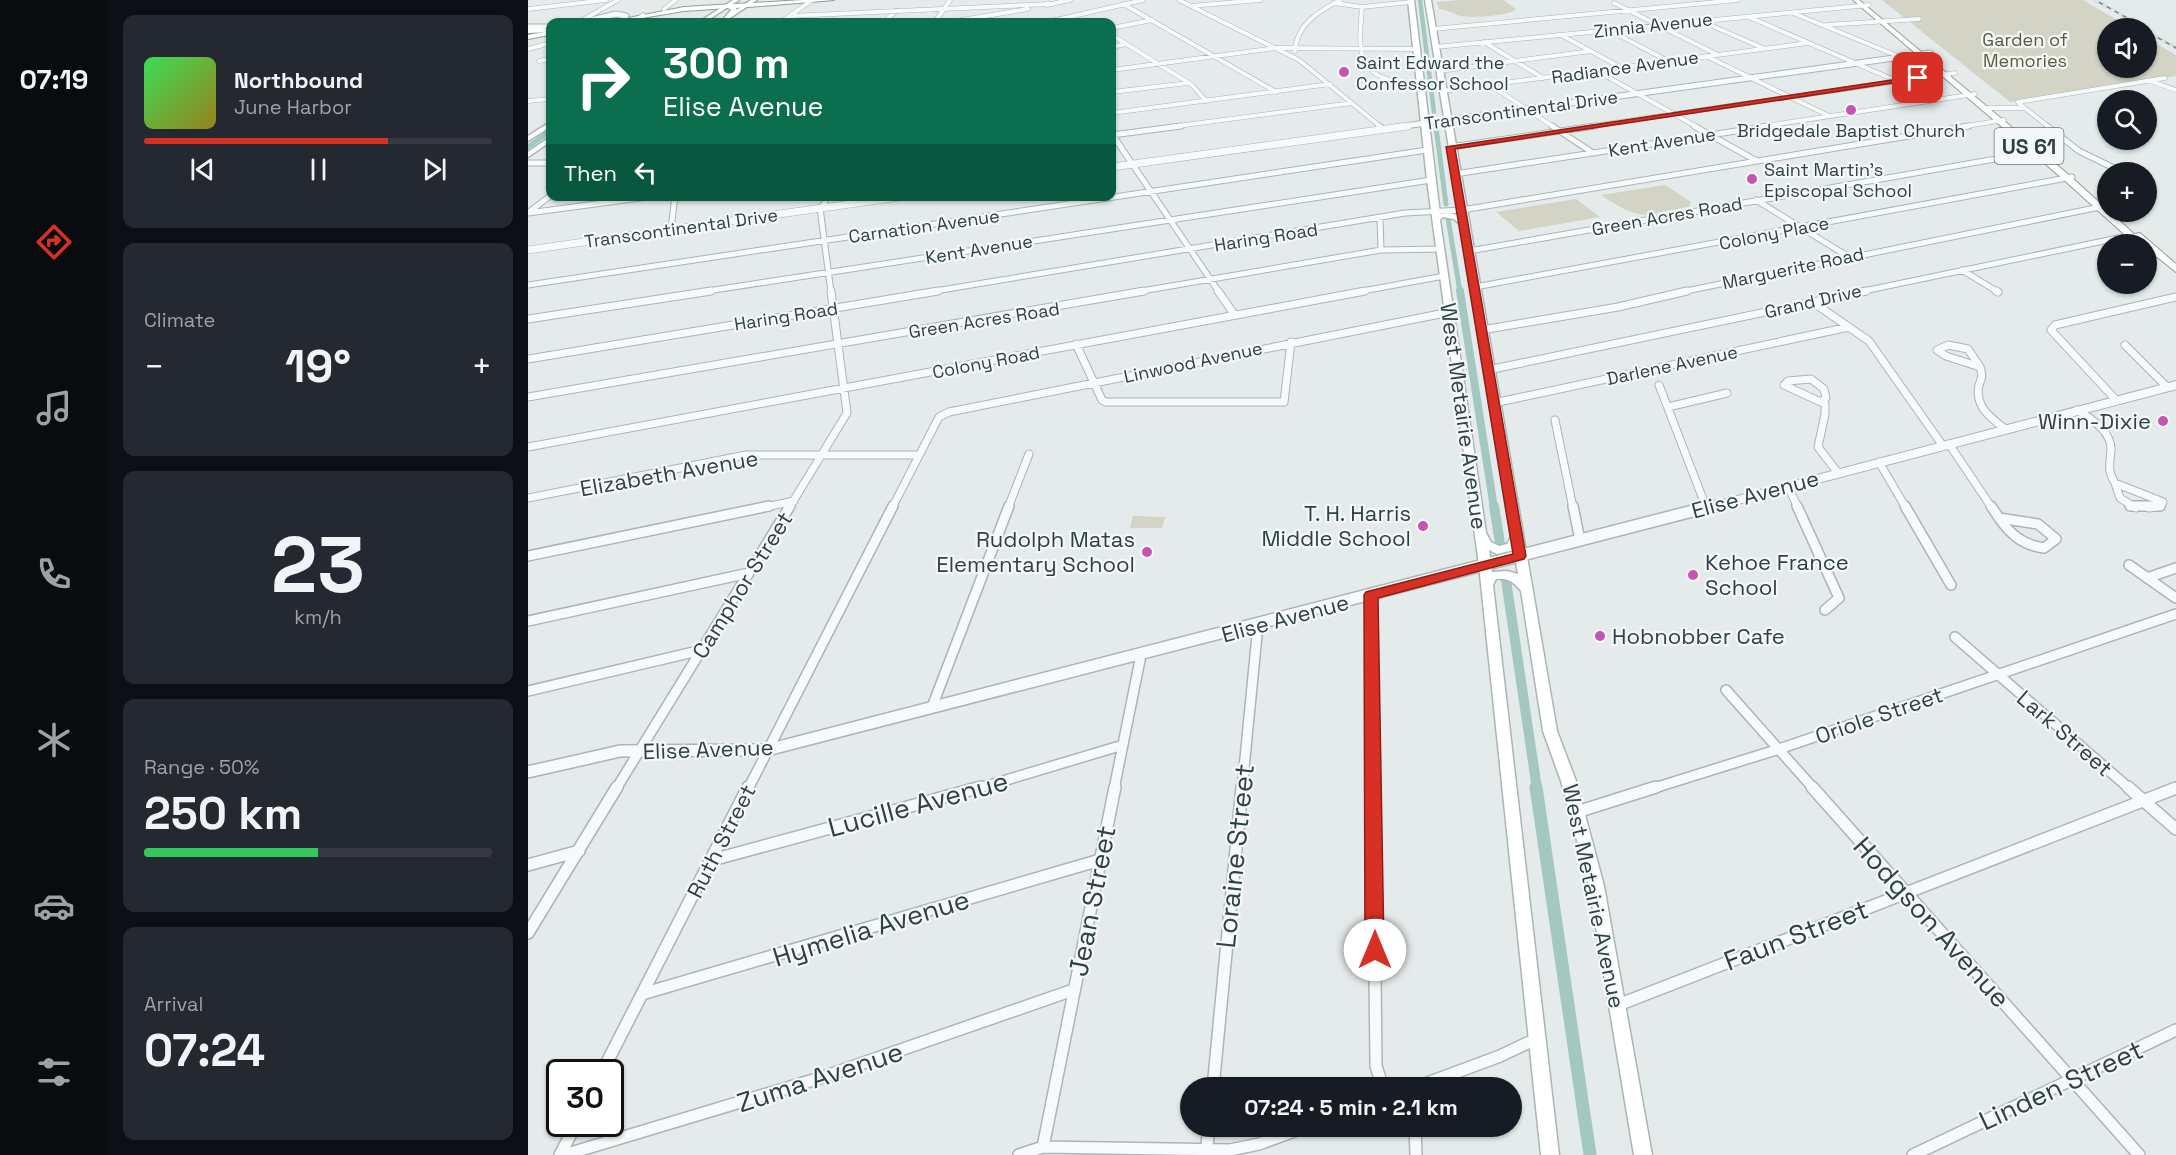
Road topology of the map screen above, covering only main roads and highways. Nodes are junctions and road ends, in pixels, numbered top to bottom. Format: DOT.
graph roads {
  1 [pos="793,0"];
  2 [pos="831,0"];
  3 [pos="1428,0"];
  4 [pos="811,1"];
  5 [pos="1411,1"];
  6 [pos="750,2"];
  7 [pos="1862,2"];
  8 [pos="730,4"];
  9 [pos="634,18"];
  10 [pos="634,18"];
  11 [pos="708,18"];
  12 [pos="726,18"];
  13 [pos="727,18"];
  14 [pos="528,29"];
  15 [pos="546,31"];
  16 [pos="546,33"];
  17 [pos="528,38"];
  18 [pos="1923,51"];
  19 [pos="1972,94"];
  20 [pos="1423,108"];
  21 [pos="1445,115"];
  22 [pos="1425,124"];
  23 [pos="546,127"];
  24 [pos="1448,130"];
  25 [pos="528,139"];
  26 [pos="546,142"];
  27 [pos="528,155"];
  28 [pos="1460,200"];
  29 [pos="2097,201"];
  30 [pos="1434,202"];
  31 [pos="1436,215"];
  32 [pos="2119,222"];
  33 [pos="1464,225"];
  34 [pos="2131,234"];
  35 [pos="2157,255"];
  36 [pos="2157,260"];
  37 [pos="2176,269"];
  38 [pos="2176,277"];
  39 [pos="1479,526"];
  40 [pos="1516,537"];
  41 [pos="1487,585"];
  42 [pos="1526,592"];
  43 [pos="1550,1155"];
  44 [pos="1643,1155"];
  1 -- 6 [label="highway"];
  2 -- 4 [label="highway"];
  3 -- 21 [label="main road, West Metairie Avenue"];
  4 -- 6 [label="highway"];
  5 -- 20 [label="main road, West Metairie Avenue"];
  6 -- 8 [label="highway"];
  6 -- 13 [label="main road"];
  7 -- 18 [label="highway, US 61"];
  8 -- 9 [label="highway"];
  8 -- 10 [label="highway"];
  8 -- 11 [label="main road"];
  8 -- 12 [label="highway"];
  14 -- 15 [label="highway"];
  16 -- 17 [label="highway"];
  18 -- 19 [label="highway, US 61"];
  18 -- 19 [label="highway, US 61"];
  19 -- 29 [label="highway, US 61"];
  20 -- 21 [label="main road"];
  20 -- 22 [label="main road, West Metairie Avenue"];
  21 -- 24 [label="main road, West Metairie Avenue"];
  22 -- 24 [label="main road"];
  22 -- 30 [label="main road, West Metairie Avenue"];
  23 -- 25 [label="main road"];
  24 -- 28 [label="main road, West Metairie Avenue"];
  26 -- 27 [label="main road"];
  28 -- 30 [label="main road"];
  28 -- 33 [label="main road, West Metairie Avenue"];
  30 -- 31 [label="main road, West Metairie Avenue"];
  31 -- 33 [label="main road"];
  31 -- 39 [label="main road, West Metairie Avenue"];
  32 -- 34 [label="highway, US 61"];
  33 -- 40 [label="main road, West Metairie Avenue"];
  35 -- 37 [label="highway, US 61"];
  36 -- 38 [label="highway"];
  39 -- 40 [label="main road"];
  39 -- 41 [label="main road, West Metairie Avenue"];
  40 -- 42 [label="main road, West Metairie Avenue"];
  41 -- 42 [label="main road"];
  41 -- 43 [label="main road, West Metairie Avenue"];
  42 -- 44 [label="main road, West Metairie Avenue"];
}
